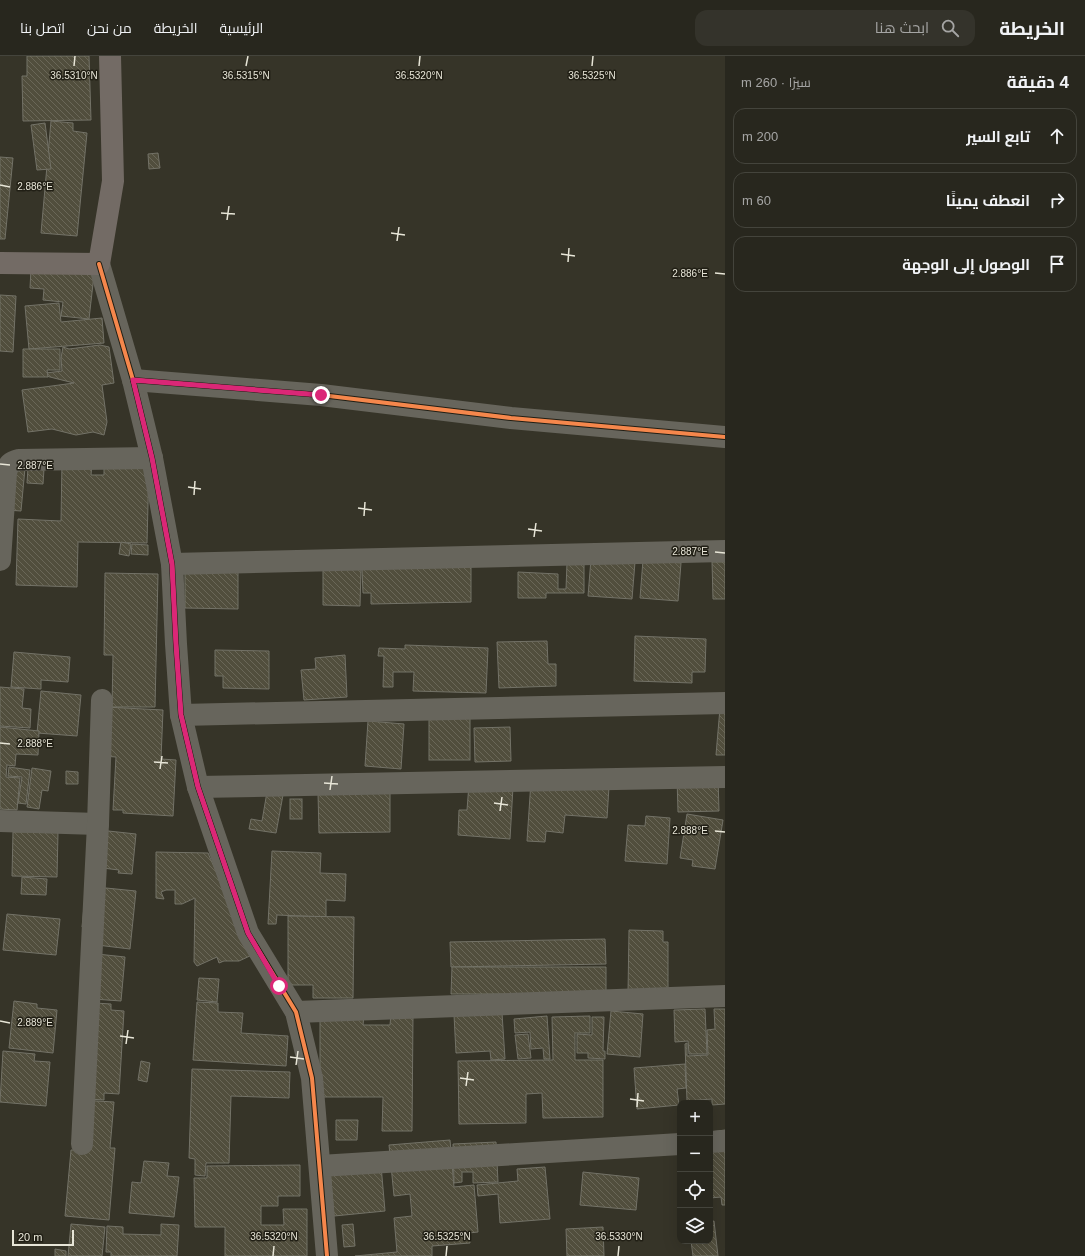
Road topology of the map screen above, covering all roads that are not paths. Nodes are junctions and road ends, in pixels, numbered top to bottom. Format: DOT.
graph roads {
  1 [pos="110,56"];
  2 [pos="0,263"];
  3 [pos="99,264"];
  4 [pos="133,380"];
  5 [pos="725,437"];
  6 [pos="152,458"];
  7 [pos="725,551"];
  8 [pos="0,560"];
  9 [pos="172,564"];
  10 [pos="102,700"];
  11 [pos="725,703"];
  12 [pos="181,715"];
  13 [pos="725,777"];
  14 [pos="198,787"];
  15 [pos="0,821"];
  16 [pos="98,824"];
  17 [pos="725,996"];
  18 [pos="296,1012"];
  19 [pos="725,1141"];
  20 [pos="713,1142"];
  21 [pos="82,1144"];
  22 [pos="677,1144"];
  23 [pos="320,1166"];
  24 [pos="327,1256"];
  1 -- 3 [label="main road"];
  2 -- 3 [label="main road"];
  3 -- 4 [label="street"];
  4 -- 5 [label="street"];
  4 -- 6 [label="street"];
  6 -- 8 [label="street"];
  6 -- 9 [label="street"];
  7 -- 9 [label="street"];
  9 -- 12 [label="street"];
  10 -- 16 [label="street"];
  11 -- 12 [label="street"];
  12 -- 14 [label="street"];
  13 -- 14 [label="street"];
  14 -- 18 [label="street"];
  15 -- 16 [label="street"];
  16 -- 21 [label="street"];
  17 -- 18 [label="street"];
  18 -- 23 [label="street"];
  19 -- 20 [label="street"];
  22 -- 23 [label="street"];
  23 -- 24 [label="street"];
}
